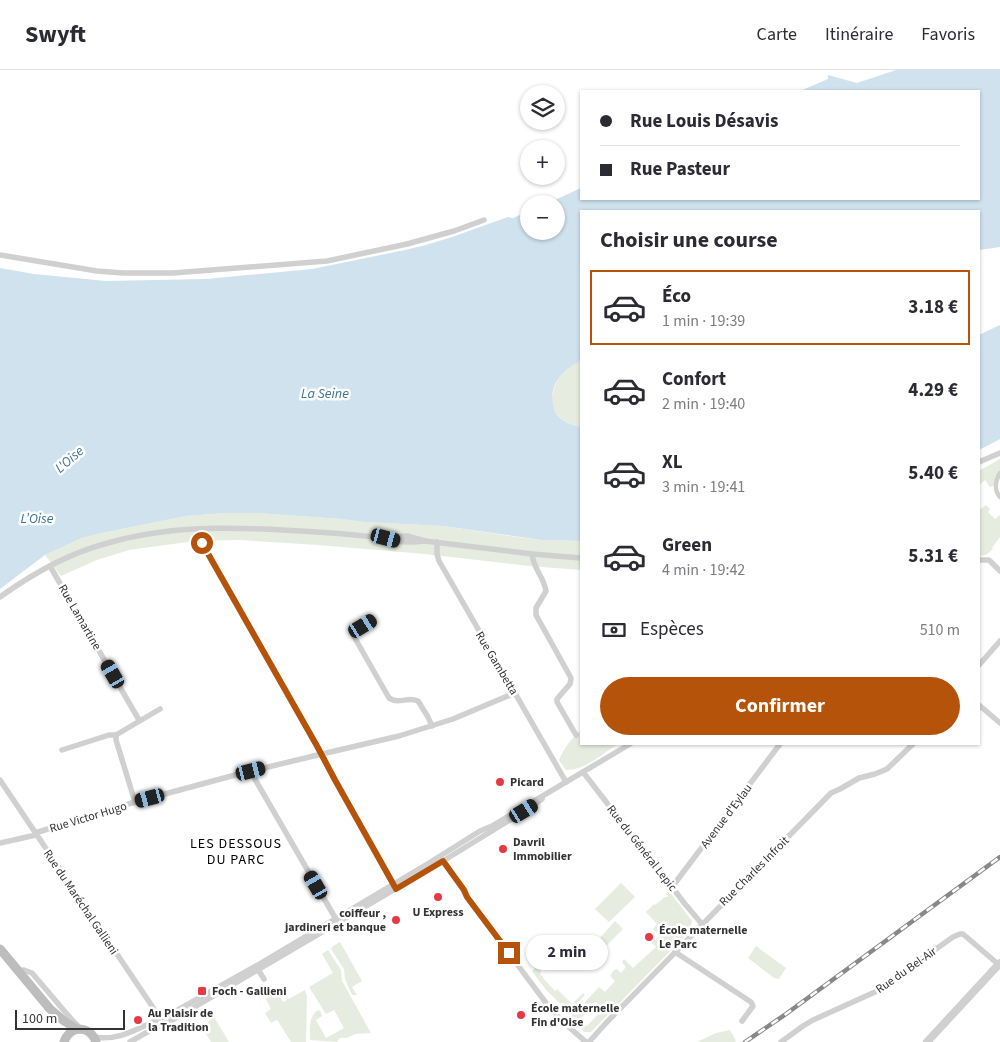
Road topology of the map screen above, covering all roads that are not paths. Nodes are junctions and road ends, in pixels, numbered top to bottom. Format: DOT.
graph roads {
  1 [pos="484,220"];
  2 [pos="0,254"];
  3 [pos="1000,453"];
  4 [pos="980,462"];
  5 [pos="1000,473"];
  6 [pos="1000,498"];
  7 [pos="200,529"];
  8 [pos="438,542"];
  9 [pos="532,554"];
  10 [pos="580,558"];
  11 [pos="980,560"];
  12 [pos="50,566"];
  13 [pos="1000,571"];
  14 [pos="0,597"];
  15 [pos="374,620"];
  16 [pos="1000,641"];
  17 [pos="980,664"];
  18 [pos="515,693"];
  19 [pos="980,706"];
  20 [pos="160,709"];
  21 [pos="139,720"];
  22 [pos="1000,723"];
  23 [pos="432,726"];
  24 [pos="116,735"];
  25 [pos="576,735"];
  26 [pos="628,745"];
  27 [pos="779,745"];
  28 [pos="912,745"];
  29 [pos="62,750"];
  30 [pos="322,754"];
  31 [pos="251,771"];
  32 [pos="584,772"];
  33 [pos="0,780"];
  34 [pos="566,782"];
  35 [pos="135,802"];
  36 [pos="36,834"];
  37 [pos="0,843"];
  38 [pos="442,859"];
  39 [pos="395,886"];
  40 [pos="672,887"];
  41 [pos="337,921"];
  42 [pos="702,924"];
  43 [pos="0,949"];
  44 [pos="675,952"];
  45 [pos="999,964"];
  46 [pos="257,968"];
  47 [pos="18,971"];
  48 [pos="264,979"];
  49 [pos="50,1008"];
  50 [pos="742,1020"];
  51 [pos="161,1021"];
  52 [pos="80,1029"];
  53 [pos="95,1040"];
  54 [pos="64,1041"];
  55 [pos="130,1042"];
  56 [pos="586,1042"];
  57 [pos="781,1042"];
  58 [pos="927,1042"];
  1 -- 2 [label="street"];
  3 -- 4 [label="street"];
  5 -- 6 [label="street"];
  7 -- 8 [label="street"];
  7 -- 12 [label="street"];
  7 -- 30 [label="street"];
  8 -- 9 [label="street"];
  8 -- 18 [label="street, Rue Gambetta"];
  9 -- 10 [label="street"];
  9 -- 25 [label="street"];
  11 -- 13 [label="street"];
  12 -- 14 [label="street"];
  12 -- 21 [label="street, Rue Lamartine"];
  15 -- 23 [label="street"];
  16 -- 17 [label="street"];
  18 -- 23 [label="street, Rue Victor Hugo"];
  18 -- 34 [label="street, Rue Gambetta"];
  19 -- 22 [label="street"];
  20 -- 21 [label="street"];
  21 -- 24 [label="street"];
  23 -- 30 [label="street, Rue Victor Hugo"];
  24 -- 29 [label="street"];
  24 -- 35 [label="street"];
  26 -- 32 [label="street"];
  27 -- 40 [label="street, Avenue d'Eylau"];
  28 -- 42 [label="street, Rue Charles Infroit"];
  30 -- 31 [label="street, Rue Victor Hugo"];
  30 -- 39 [label="street"];
  31 -- 35 [label="street, Rue Victor Hugo"];
  31 -- 41 [label="street"];
  32 -- 34 [label="street"];
  32 -- 40 [label="street, Rue du Général Lepic"];
  33 -- 36 [label="street, Rue du Maréchal Gallieni"];
  34 -- 38 [label="street"];
  35 -- 36 [label="street, Rue Victor Hugo"];
  36 -- 37 [label="street, Rue Victor Hugo"];
  36 -- 51 [label="street, Rue du Maréchal Gallieni"];
  38 -- 39 [label="street"];
  38 -- 56 [label="street"];
  39 -- 41 [label="street"];
  40 -- 42 [label="street, Rue du Général Lepic"];
  41 -- 46 [label="street"];
  42 -- 44 [label="street, Rue Charles Infroit"];
  43 -- 47 [label="main road"];
  44 -- 50 [label="street"];
  44 -- 56 [label="street, Rue Charles Infroit"];
  45 -- 57 [label="street, Rue du Bel-Air"];
  45 -- 58 [label="street"];
  46 -- 48 [label="street"];
  46 -- 51 [label="street"];
  47 -- 49 [label="main road"];
  47 -- 52 [label="street"];
  49 -- 52 [label="main road"];
  49 -- 54 [label="main road"];
  51 -- 53 [label="street"];
  51 -- 55 [label="street"];
  52 -- 53 [label="main road"];
  52 -- 54 [label="main road"];
}
